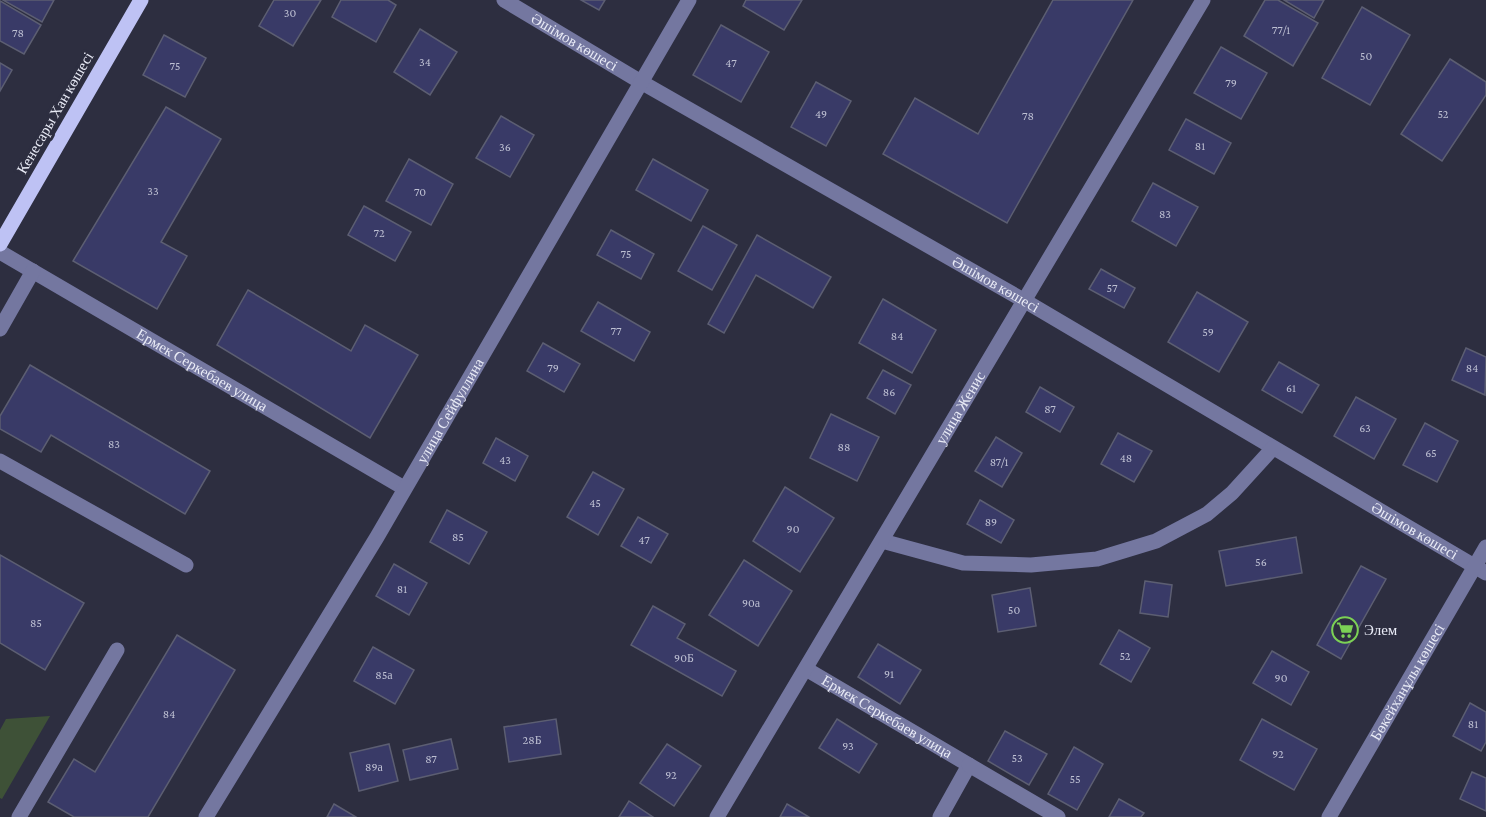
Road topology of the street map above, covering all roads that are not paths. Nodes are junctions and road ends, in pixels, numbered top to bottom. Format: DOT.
graph roads {
  1 [pos="141,0"];
  2 [pos="504,0"];
  3 [pos="689,0"];
  4 [pos="1203,0"];
  5 [pos="641,82"];
  6 [pos="0,244"];
  7 [pos="0,252"];
  8 [pos="33,271"];
  9 [pos="1025,301"];
  10 [pos="0,329"];
  11 [pos="1273,448"];
  12 [pos="0,461"];
  13 [pos="404,488"];
  14 [pos="882,541"];
  15 [pos="1486,547"];
  16 [pos="186,566"];
  17 [pos="1481,570"];
  18 [pos="117,650"];
  19 [pos="806,669"];
  20 [pos="969,765"];
  21 [pos="19,817"];
  22 [pos="206,817"];
  23 [pos="717,817"];
  24 [pos="940,817"];
  25 [pos="1058,817"];
  26 [pos="1329,817"];
  1 -- 6 [label="main road, Кенесары Хан көшесі"];
  2 -- 5 [label="street, Әшімов көшесі"];
  3 -- 5 [label="street, улица Сейфуллина"];
  4 -- 9 [label="street, улица Женис"];
  5 -- 9 [label="street, Әшімов көшесі"];
  5 -- 13 [label="street, улица Сейфуллина"];
  7 -- 8 [label="street, Ермек Серкебаев улица"];
  8 -- 10 [label="street"];
  8 -- 13 [label="street, Ермек Серкебаев улица"];
  9 -- 11 [label="street, Әшімов көшесі"];
  9 -- 14 [label="street, улица Женис"];
  11 -- 14 [label="street"];
  11 -- 17 [label="street, Әшімов көшесі"];
  12 -- 16 [label="street"];
  13 -- 22 [label="street, улица Сейфуллина"];
  14 -- 19 [label="street, улица Женис"];
  15 -- 17 [label="street, Бөкейханұлы көшесі"];
  17 -- 26 [label="street, Бөкейханұлы көшесі"];
  18 -- 21 [label="street"];
  19 -- 20 [label="street, Ермек Серкебаев улица"];
  19 -- 23 [label="street, улица Женис"];
  20 -- 24 [label="street, Ермек Серкебаев улица"];
  20 -- 25 [label="street, Ермек Серкебаев улица"];
}
